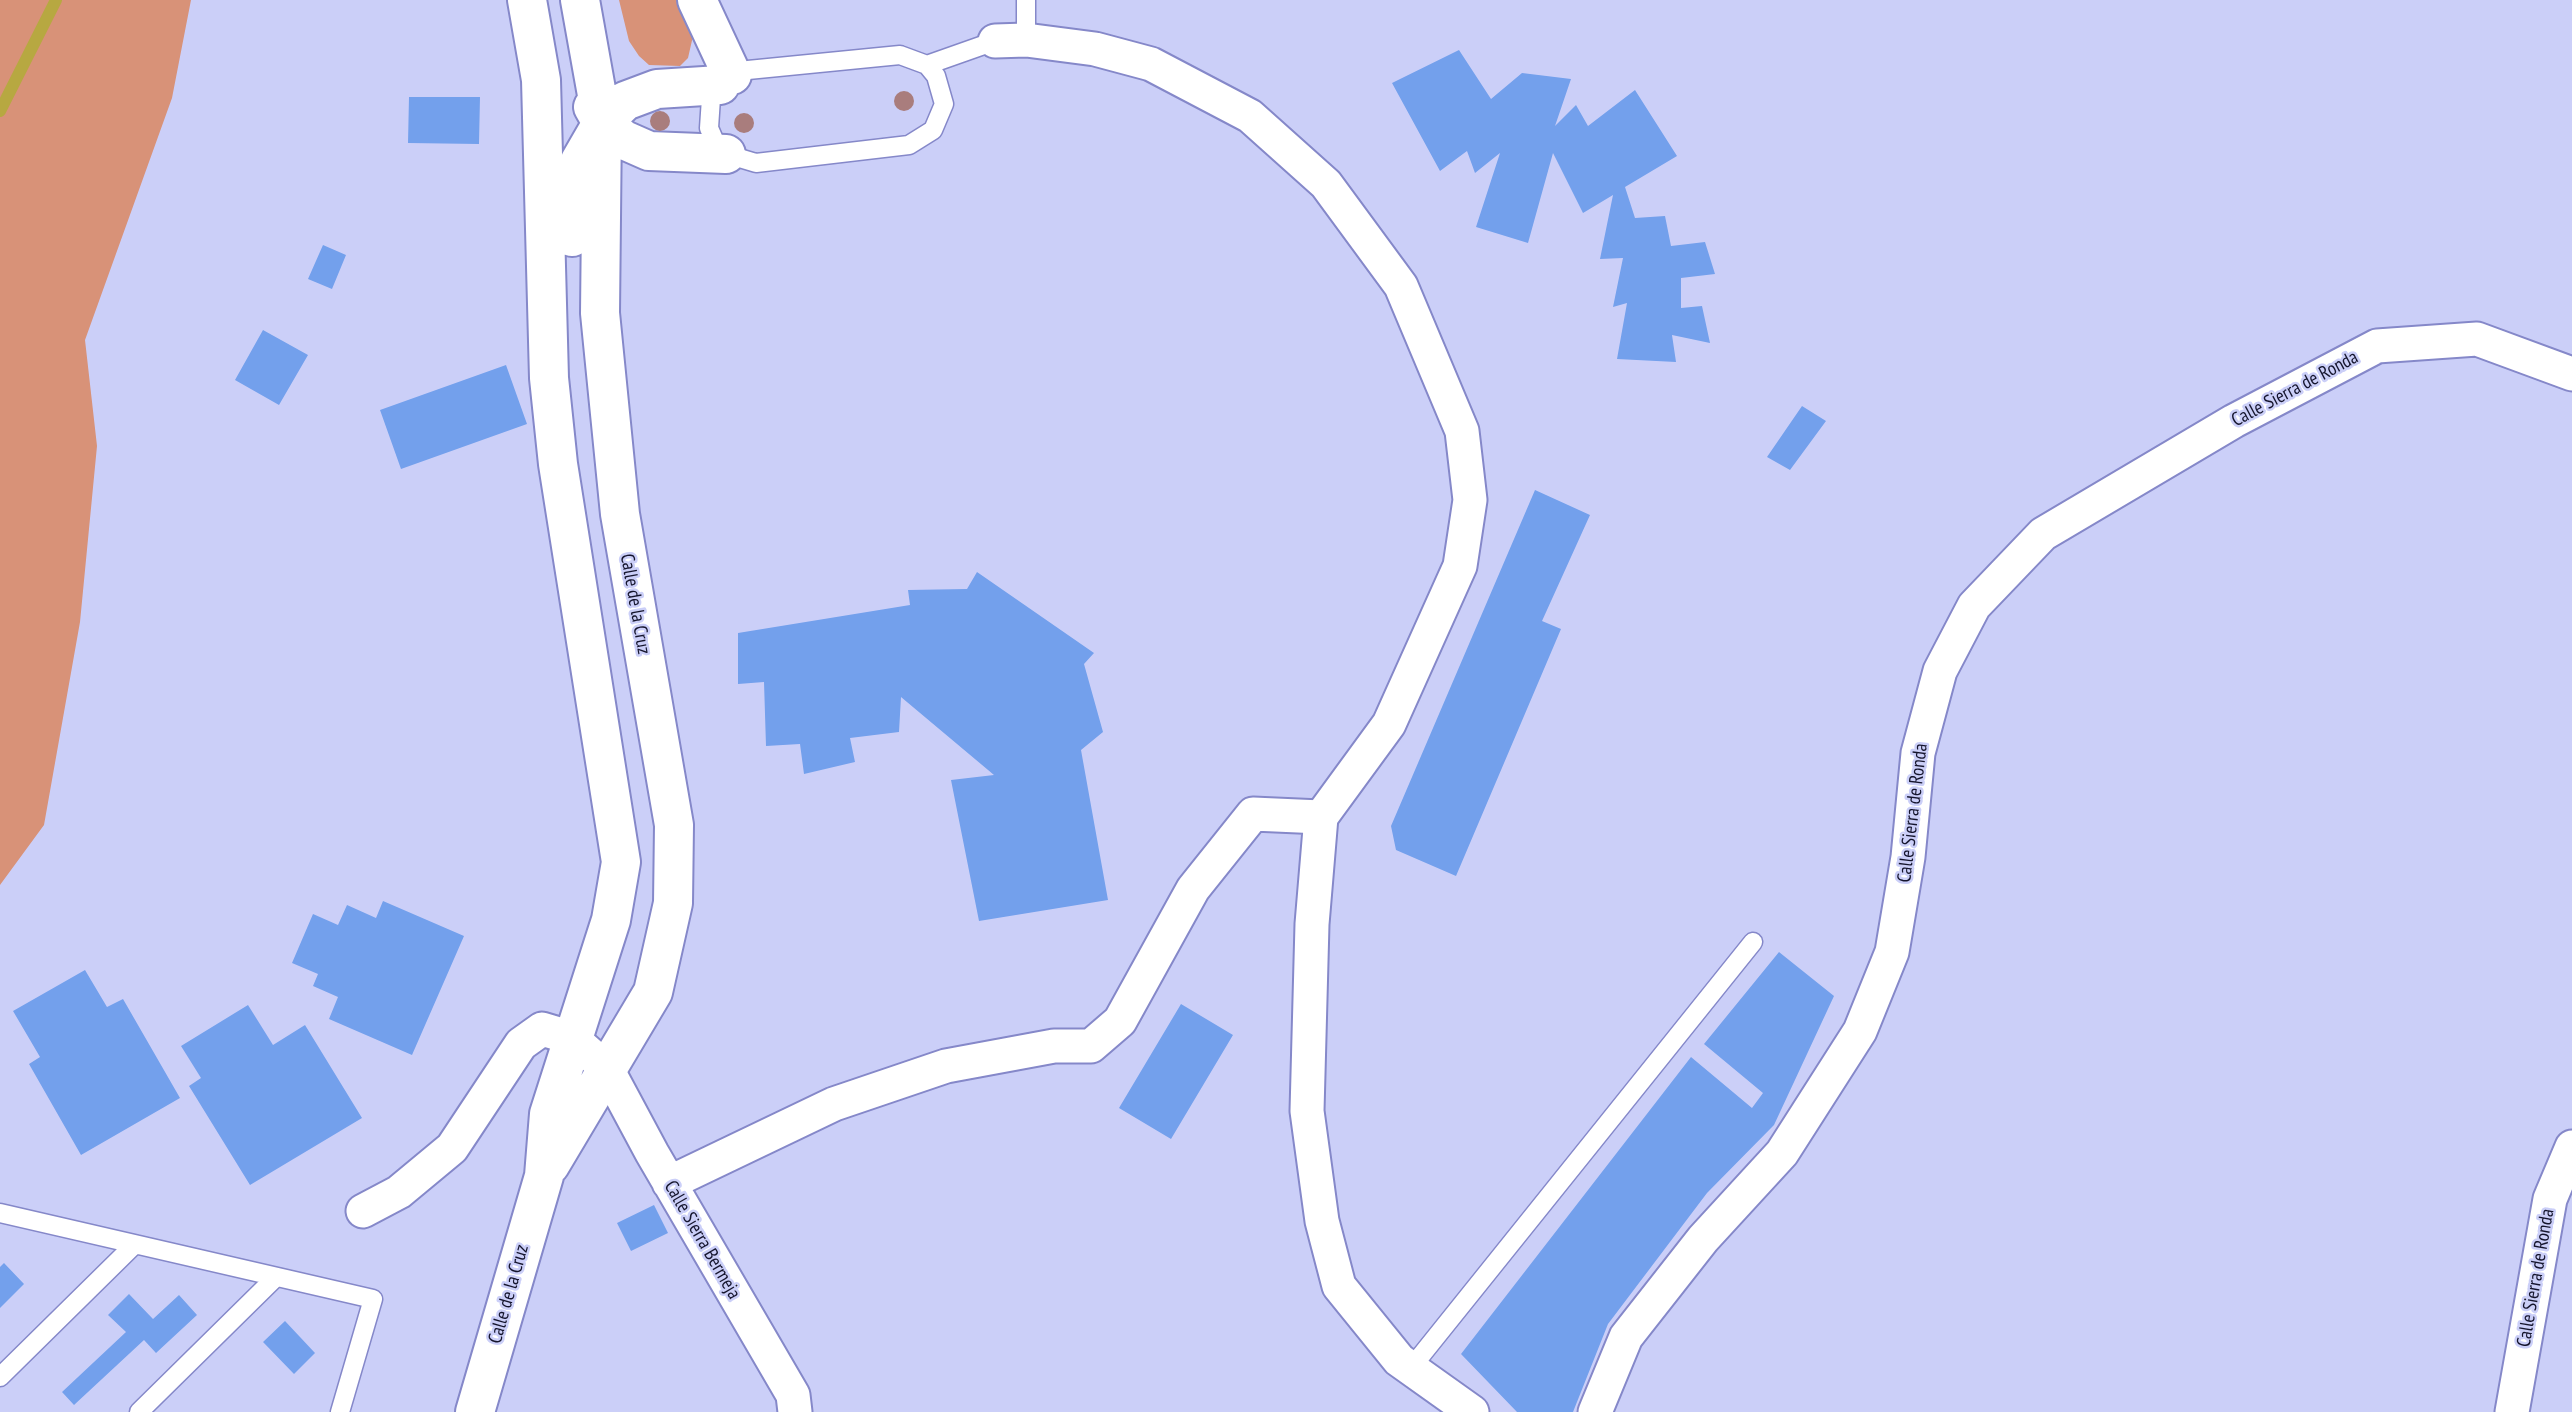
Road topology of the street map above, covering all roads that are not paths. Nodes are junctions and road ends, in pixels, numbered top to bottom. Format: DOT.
graph roads {
  1 [pos="527,0"];
  2 [pos="556,0"];
  3 [pos="580,0"];
  4 [pos="697,0"];
  5 [pos="1026,0"];
  6 [pos="1010,40"];
  7 [pos="927,65"];
  8 [pos="726,80"];
  9 [pos="602,123"];
  10 [pos="726,154"];
  11 [pos="548,321"];
  12 [pos="2572,374"];
  13 [pos="1321,817"];
  14 [pos="611,920"];
  15 [pos="1753,942"];
  16 [pos="572,1038"];
  17 [pos="607,1069"];
  18 [pos="2572,1147"];
  19 [pos="544,1176"];
  20 [pos="669,1183"];
  21 [pos="363,1212"];
  22 [pos="0,1213"];
  23 [pos="135,1244"];
  24 [pos="276,1276"];
  25 [pos="1410,1368"];
  26 [pos="0,1377"];
  27 [pos="139,1412"];
  28 [pos="340,1412"];
  29 [pos="475,1412"];
  30 [pos="795,1412"];
  31 [pos="1472,1412"];
  32 [pos="1595,1412"];
  33 [pos="2512,1412"];
  1 -- 11 [label="street, Calle de la Cruz"];
  2 -- 9 [label="street"];
  3 -- 9 [label="street, Calle de la Cruz"];
  4 -- 8 [label="street"];
  5 -- 6 [label="lane"];
  6 -- 7 [label="lane"];
  6 -- 13 [label="street"];
  7 -- 8 [label="lane"];
  7 -- 10 [label="lane"];
  8 -- 9 [label="street"];
  8 -- 10 [label="lane"];
  9 -- 10 [label="street"];
  9 -- 11 [label="street"];
  9 -- 17 [label="street, Calle de la Cruz"];
  11 -- 14 [label="street, Calle de la Cruz"];
  12 -- 32 [label="street, Calle Sierra de Ronda"];
  13 -- 20 [label="street"];
  13 -- 25 [label="street"];
  14 -- 16 [label="street, Calle de la Cruz"];
  14 -- 17 [label="street"];
  15 -- 25 [label="lane"];
  16 -- 17 [label="street, Calle Sierra Bermeja"];
  16 -- 19 [label="street, Calle de la Cruz"];
  16 -- 21 [label="street"];
  17 -- 19 [label="street, Calle de la Cruz"];
  17 -- 20 [label="street, Calle Sierra Bermeja"];
  18 -- 33 [label="street, Calle Sierra de Ronda"];
  19 -- 29 [label="street, Calle de la Cruz"];
  20 -- 30 [label="street, Calle Sierra Bermeja"];
  22 -- 23 [label="lane"];
  23 -- 24 [label="lane"];
  23 -- 26 [label="lane"];
  24 -- 27 [label="lane"];
  24 -- 28 [label="lane"];
  25 -- 31 [label="street"];
}
